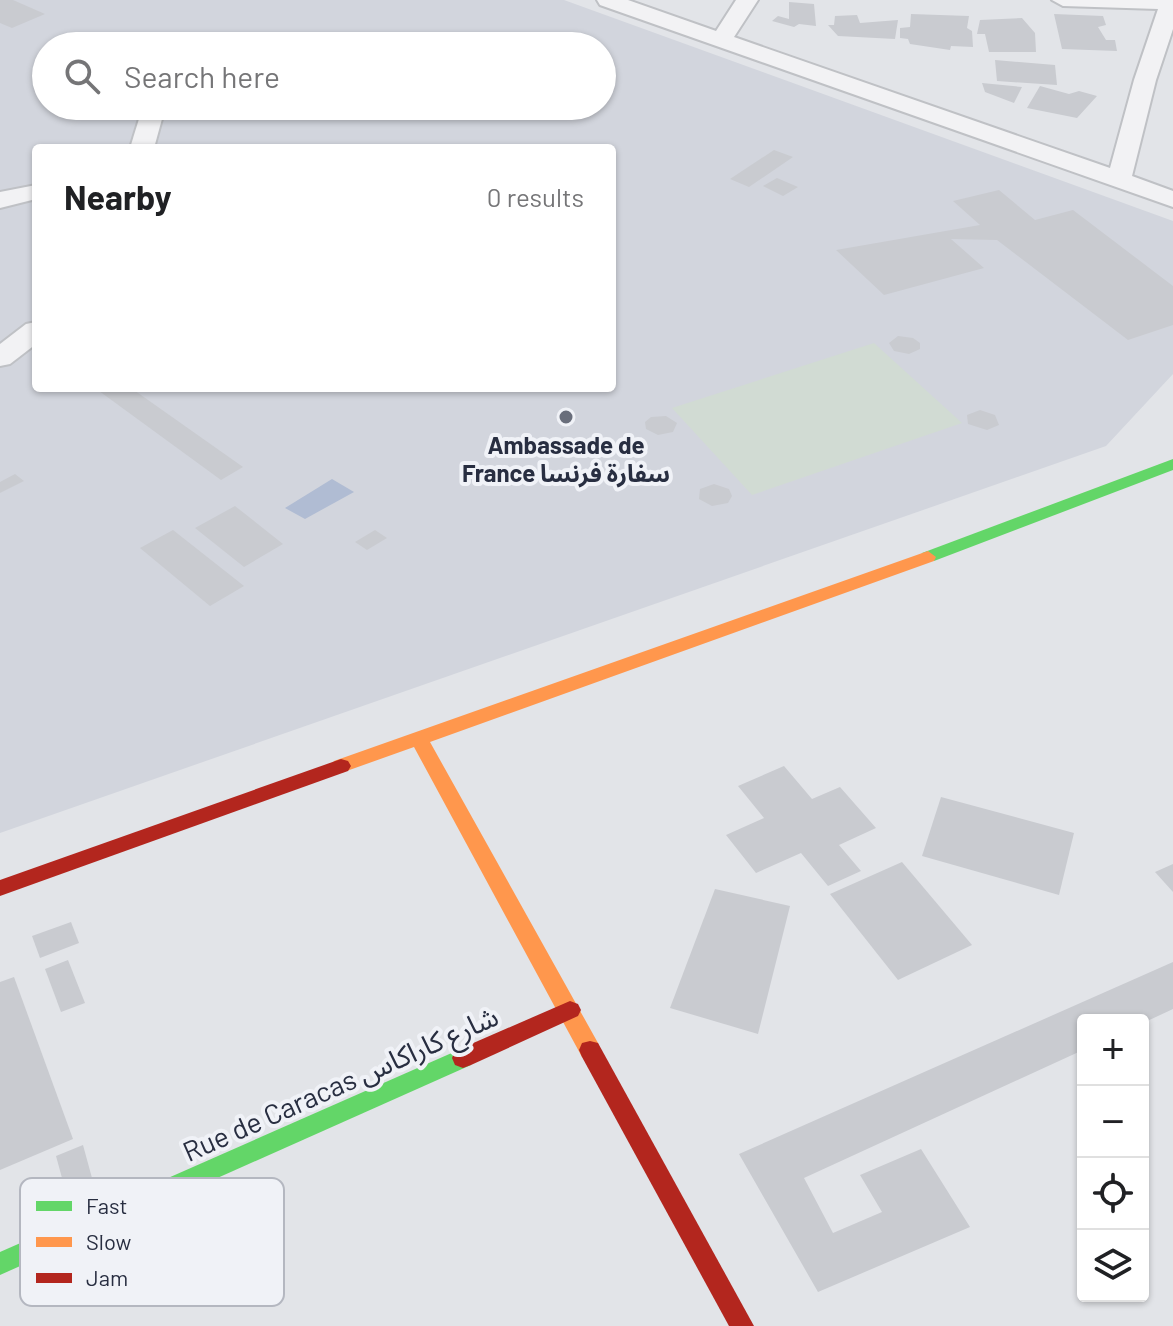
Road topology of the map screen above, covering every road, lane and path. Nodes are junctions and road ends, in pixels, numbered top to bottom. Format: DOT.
graph roads {
  1 [pos="608,0"];
  2 [pos="747,0"];
  3 [pos="1063,0"];
  4 [pos="1172,3"];
  5 [pos="721,40"];
  6 [pos="150,120"];
  7 [pos="143,144"];
  8 [pos="1119,180"];
  9 [pos="32,193"];
  10 [pos="1173,199"];
  11 [pos="0,200"];
  12 [pos="32,333"];
  13 [pos="0,358"];
  14 [pos="1173,464"];
  15 [pos="419,739"];
  16 [pos="0,888"];
  17 [pos="570,1010"];
  18 [pos="193,1178"];
  19 [pos="20,1255"];
  20 [pos="0,1264"];
  21 [pos="742,1326"];
  1 -- 5 [label="street"];
  2 -- 5 [label="street"];
  3 -- 4 [label="street"];
  4 -- 8 [label="street"];
  5 -- 8 [label="street"];
  6 -- 7 [label="street"];
  8 -- 10 [label="street"];
  9 -- 11 [label="street"];
  12 -- 13 [label="street"];
  14 -- 15 [label="street"];
  15 -- 16 [label="street"];
  15 -- 17 [label="street"];
  17 -- 18 [label="street, Rue de Caracas شارع كاراكاس"];
  17 -- 21 [label="street"];
  19 -- 20 [label="street, Rue de Caracas شارع كاراكاس"];
}
